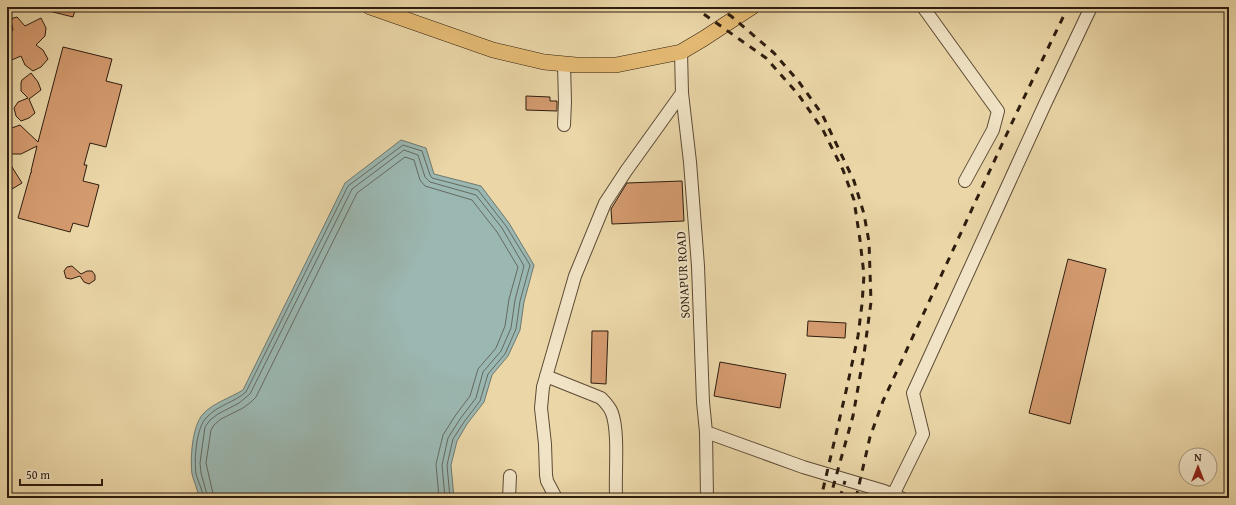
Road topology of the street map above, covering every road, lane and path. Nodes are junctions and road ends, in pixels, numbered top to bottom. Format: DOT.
graph roads {
  1 [pos="370,7"];
  2 [pos="752,7"];
  3 [pos="923,7"];
  4 [pos="1091,7"];
  5 [pos="681,52"];
  6 [pos="564,64"];
  7 [pos="682,93"];
  8 [pos="564,125"];
  9 [pos="965,181"];
  10 [pos="546,376"];
  11 [pos="706,432"];
  12 [pos="510,476"];
  13 [pos="616,494"];
  14 [pos="897,496"];
  15 [pos="509,498"];
  16 [pos="556,498"];
  17 [pos="707,498"];
  1 -- 6 [label="main road"];
  2 -- 5 [label="main road"];
  3 -- 9 [label="street"];
  4 -- 14 [label="street"];
  5 -- 6 [label="main road"];
  5 -- 7 [label="street, SONAPUR ROAD"];
  6 -- 8 [label="street"];
  7 -- 10 [label="street"];
  7 -- 11 [label="street, SONAPUR ROAD"];
  10 -- 13 [label="street"];
  10 -- 16 [label="street"];
  11 -- 14 [label="street"];
  11 -- 17 [label="street, SONAPUR ROAD"];
  12 -- 15 [label="street"];
}
